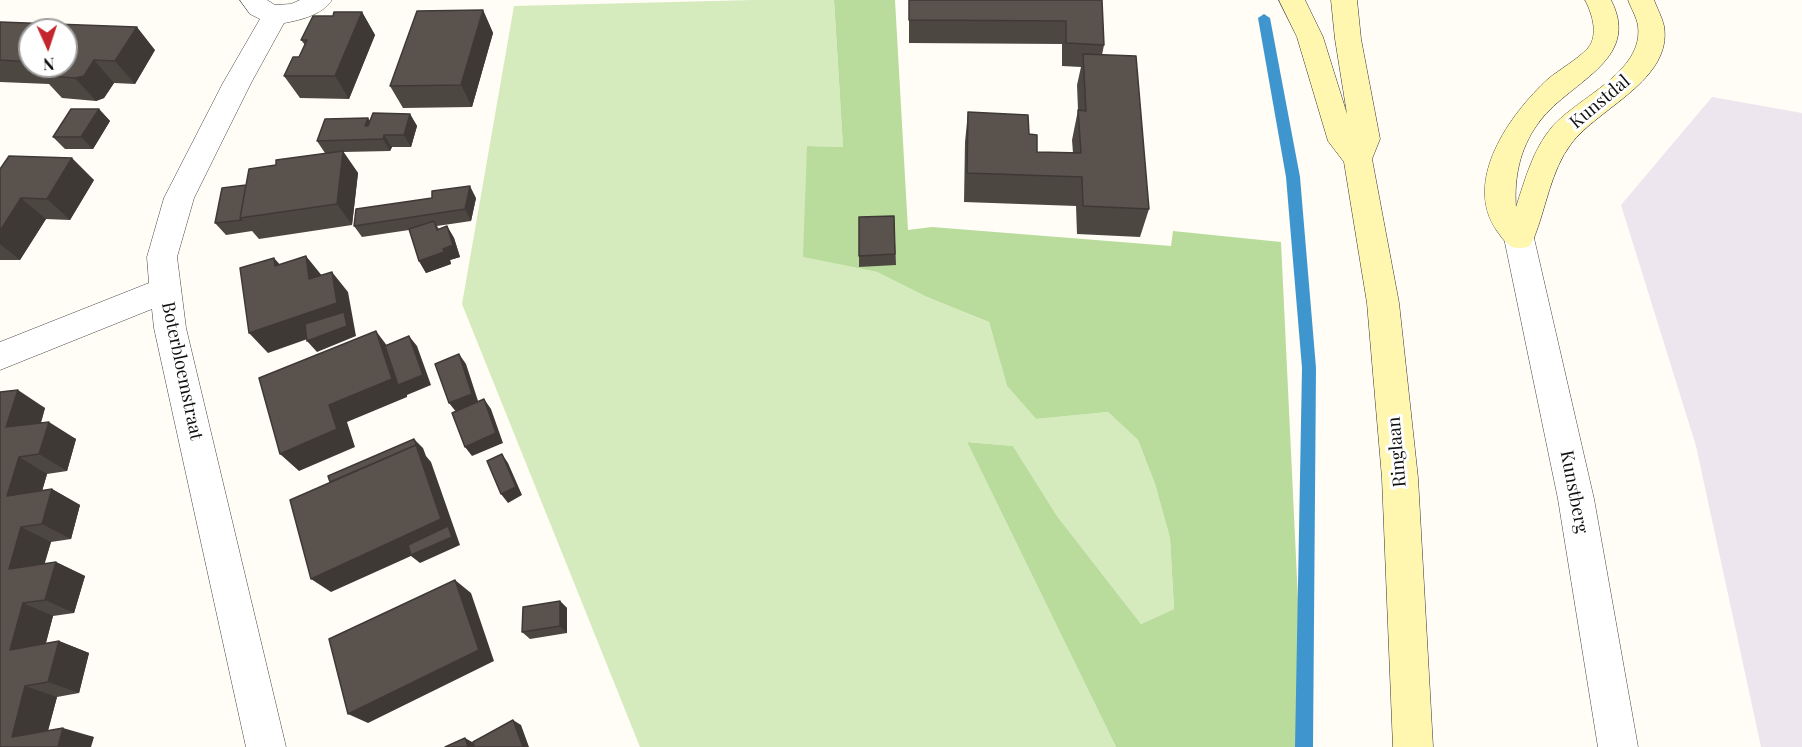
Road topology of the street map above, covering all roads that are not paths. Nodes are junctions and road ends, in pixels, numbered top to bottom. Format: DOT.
graph roads {
  1 [pos="319,0"];
  2 [pos="1292,0"];
  3 [pos="1344,0"];
  4 [pos="1598,0"];
  5 [pos="1641,0"];
  6 [pos="265,7"];
  7 [pos="1358,159"];
  8 [pos="1519,238"];
  9 [pos="166,290"];
  10 [pos="0,356"];
  11 [pos="266,747"];
  12 [pos="1413,747"];
  13 [pos="1618,747"];
  1 -- 6 [label="street"];
  2 -- 7 [label="main road, Ringlaan"];
  3 -- 7 [label="main road, Ringlaan"];
  4 -- 8 [label="main road"];
  5 -- 8 [label="main road, Kunstdal"];
  6 -- 9 [label="street, Boterbloemstraat"];
  7 -- 12 [label="main road, Ringlaan"];
  8 -- 13 [label="street, Kunstberg"];
  9 -- 10 [label="street"];
  9 -- 11 [label="street, Boterbloemstraat"];
}
